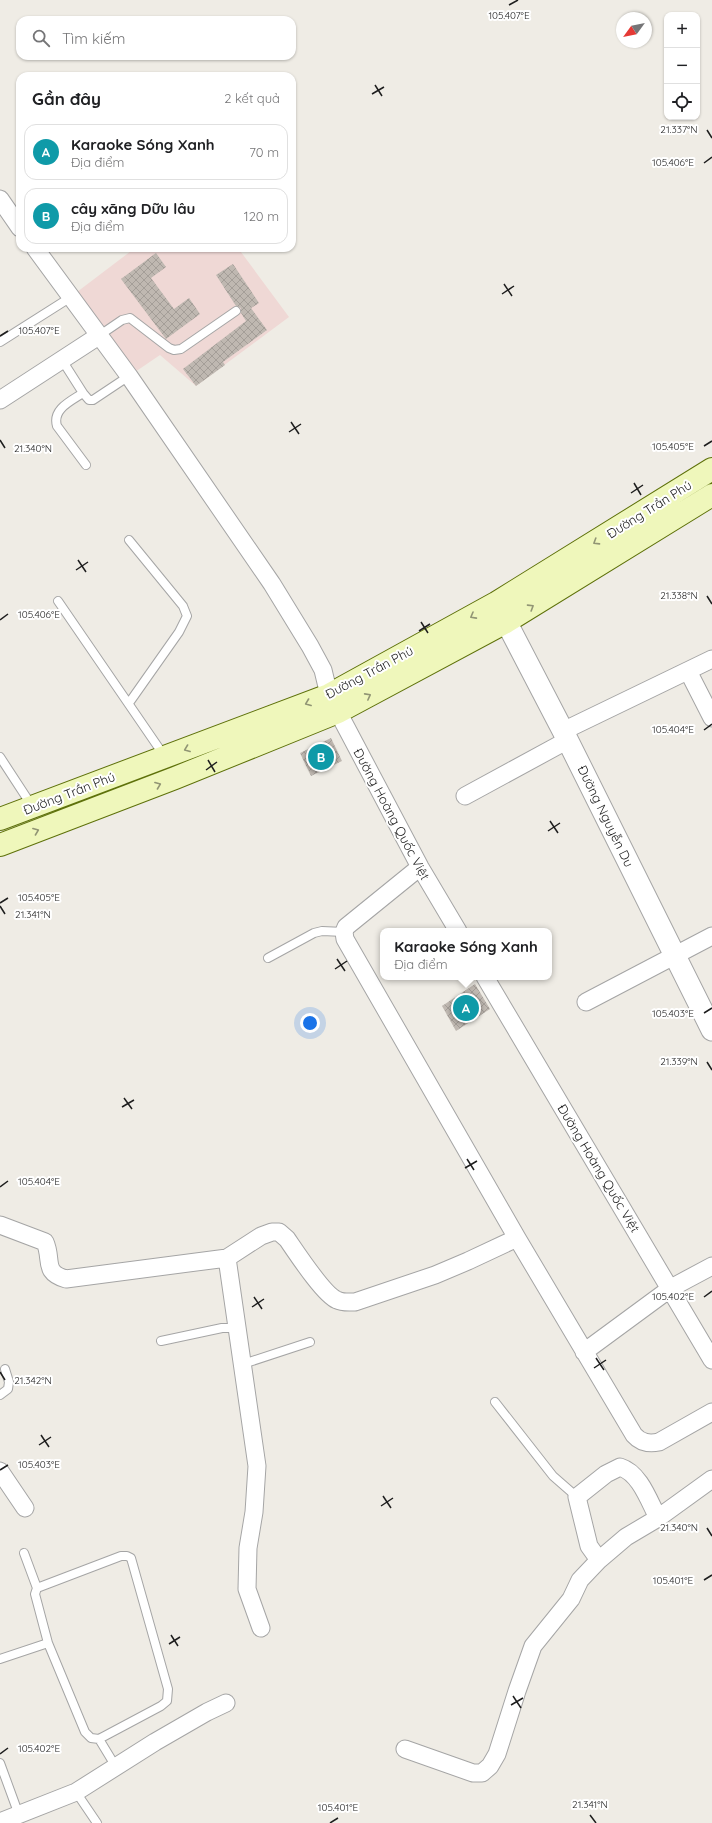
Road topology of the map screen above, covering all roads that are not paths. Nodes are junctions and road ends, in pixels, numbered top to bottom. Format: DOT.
graph roads {
  1 [pos="0,199"];
  2 [pos="16,222"];
  3 [pos="38,252"];
  4 [pos="71,296"];
  5 [pos="236,311"];
  6 [pos="100,335"];
  7 [pos="0,342"];
  8 [pos="62,360"];
  9 [pos="129,376"];
  10 [pos="83,392"];
  11 [pos="0,400"];
  12 [pos="86,464"];
  13 [pos="712,469"];
  14 [pos="712,495"];
  15 [pos="129,540"];
  16 [pos="58,601"];
  17 [pos="501,613"];
  18 [pos="712,659"];
  19 [pos="688,671"];
  20 [pos="128,703"];
  21 [pos="334,703"];
  22 [pos="712,718"];
  23 [pos="565,735"];
  24 [pos="0,757"];
  25 [pos="166,757"];
  26 [pos="465,796"];
  27 [pos="32,807"];
  28 [pos="0,820"];
  29 [pos="0,845"];
  30 [pos="420,866"];
  31 [pos="456,928"];
  32 [pos="344,932"];
  33 [pos="712,936"];
  34 [pos="675,956"];
  35 [pos="268,958"];
  36 [pos="487,980"];
  37 [pos="586,1002"];
  38 [pos="712,1030"];
  39 [pos="0,1224"];
  40 [pos="517,1238"];
  41 [pos="228,1258"];
  42 [pos="712,1266"];
  43 [pos="671,1288"];
  44 [pos="238,1328"];
  45 [pos="161,1341"];
  46 [pos="310,1342"];
  47 [pos="584,1352"];
  48 [pos="712,1360"];
  49 [pos="243,1364"];
  50 [pos="5,1369"];
  51 [pos="0,1394"];
  52 [pos="494,1402"];
  53 [pos="712,1412"];
  54 [pos="0,1471"];
  55 [pos="712,1479"];
  56 [pos="577,1496"];
  57 [pos="25,1508"];
  58 [pos="658,1518"];
  59 [pos="24,1553"];
  60 [pos="599,1560"];
  61 [pos="37,1588"];
  62 [pos="261,1628"];
  63 [pos="48,1644"];
  64 [pos="0,1659"];
  65 [pos="226,1704"];
  66 [pos="99,1739"];
  67 [pos="405,1748"];
  68 [pos="0,1763"];
  69 [pos="116,1768"];
  70 [pos="76,1792"];
  71 [pos="20,1815"];
  72 [pos="0,1822"];
  73 [pos="97,1823"];
  1 -- 2 [label="street"];
  3 -- 4 [label="street, Đường Hoàng Quốc Việt"];
  4 -- 6 [label="street, Đường Hoàng Quốc Việt"];
  4 -- 7 [label="lane"];
  5 -- 6 [label="lane"];
  6 -- 8 [label="street"];
  6 -- 9 [label="street, Đường Hoàng Quốc Việt"];
  8 -- 10 [label="lane"];
  8 -- 11 [label="street"];
  9 -- 10 [label="lane"];
  9 -- 21 [label="street, Đường Hoàng Quốc Việt"];
  10 -- 12 [label="lane"];
  13 -- 17 [label="main road, Đường Trần Phú, one-way"];
  17 -- 14 [label="main road, Đường Trần Phú, one-way"];
  15 -- 20 [label="lane"];
  16 -- 20 [label="lane"];
  17 -- 21 [label="main road, Đường Trần Phú"];
  17 -- 23 [label="street, Đường Nguyễn Du"];
  18 -- 19 [label="street"];
  19 -- 22 [label="street"];
  19 -- 23 [label="street"];
  20 -- 25 [label="lane"];
  21 -- 25 [label="main road, Đường Trần Phú, one-way"];
  29 -- 21 [label="main road, Đường Trần Phú, one-way"];
  21 -- 30 [label="street, Đường Hoàng Quốc Việt"];
  23 -- 26 [label="street"];
  23 -- 34 [label="street, Đường Nguyễn Du"];
  24 -- 27 [label="lane"];
  25 -- 27 [label="main road, Đường Trần Phú"];
  27 -- 28 [label="main road, Đường Trần Phú"];
  30 -- 31 [label="street, Đường Hoàng Quốc Việt"];
  30 -- 32 [label="street"];
  32 -- 35 [label="lane"];
  32 -- 40 [label="street"];
  33 -- 34 [label="street"];
  34 -- 37 [label="street"];
  34 -- 38 [label="street, Đường Nguyễn Du"];
  36 -- 43 [label="street, Đường Hoàng Quốc Việt"];
  39 -- 41 [label="street"];
  40 -- 41 [label="street"];
  40 -- 47 [label="street"];
  41 -- 44 [label="street"];
  42 -- 43 [label="street"];
  43 -- 47 [label="street"];
  43 -- 48 [label="street, Đường Hoàng Quốc Việt"];
  44 -- 45 [label="lane"];
  44 -- 49 [label="street"];
  46 -- 49 [label="lane"];
  47 -- 53 [label="street"];
  49 -- 62 [label="street"];
  50 -- 51 [label="lane"];
  52 -- 56 [label="lane"];
  54 -- 57 [label="street"];
  55 -- 58 [label="street"];
  56 -- 58 [label="street"];
  56 -- 60 [label="street"];
  58 -- 60 [label="street"];
  59 -- 61 [label="lane"];
  60 -- 67 [label="street"];
  61 -- 63 [label="lane"];
  61 -- 66 [label="lane"];
  63 -- 64 [label="lane"];
  63 -- 66 [label="lane"];
  65 -- 69 [label="street"];
  66 -- 69 [label="lane"];
  68 -- 71 [label="lane"];
  69 -- 70 [label="street"];
  70 -- 71 [label="street"];
  70 -- 73 [label="lane"];
  71 -- 72 [label="street"];
}
